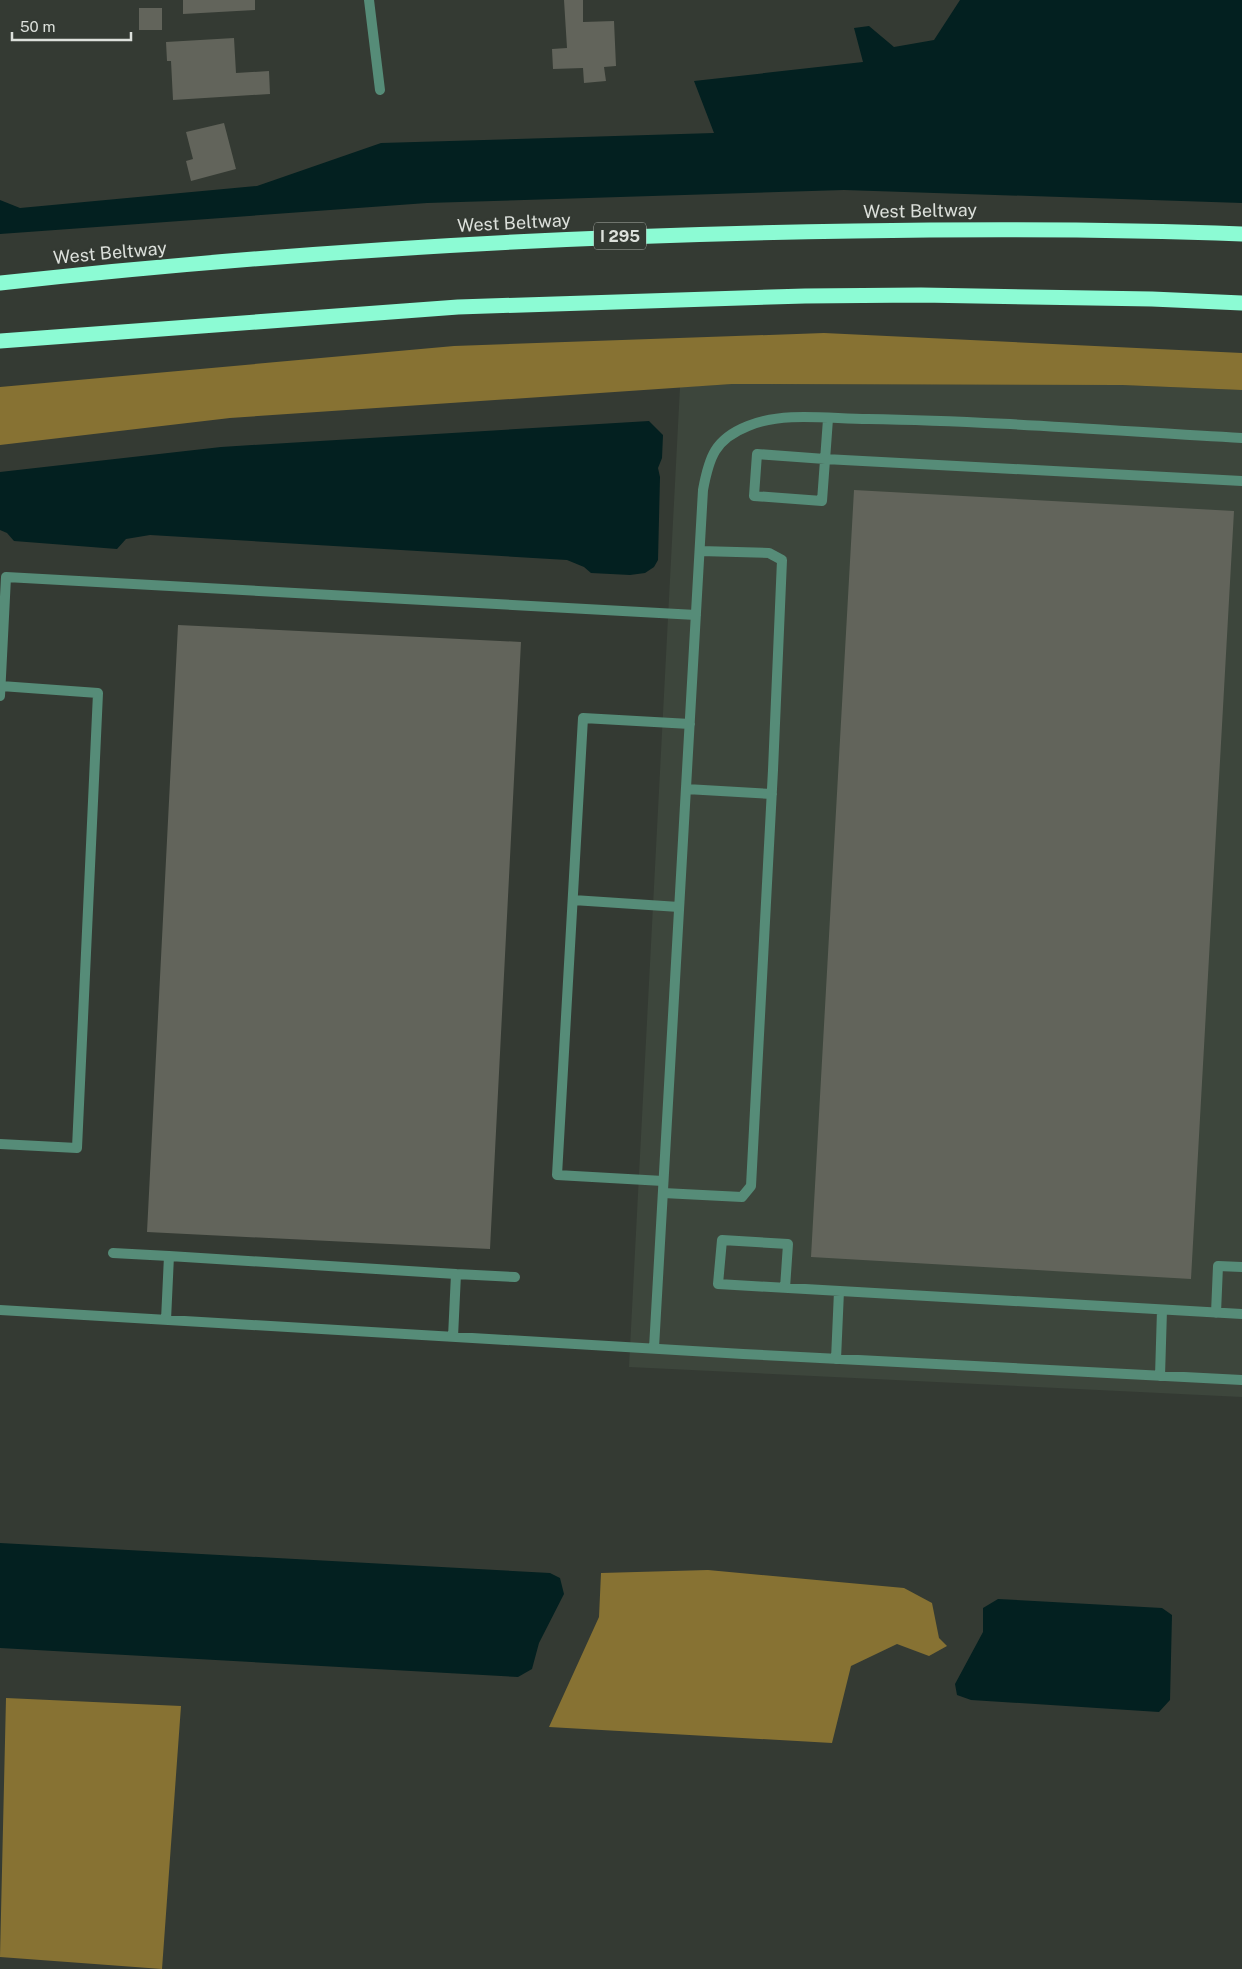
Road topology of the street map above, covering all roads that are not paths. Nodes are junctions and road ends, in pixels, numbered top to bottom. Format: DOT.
graph roads {
  1 [pos="369,0"];
  2 [pos="380,90"];
  3 [pos="1242,234"];
  4 [pos="0,283"];
  5 [pos="1242,303"];
  6 [pos="0,341"];
  7 [pos="828,418"];
  8 [pos="1242,438"];
  9 [pos="825,459"];
  10 [pos="1242,481"];
  11 [pos="700,551"];
  12 [pos="3,577"];
  13 [pos="696,615"];
  14 [pos="1,675"];
  15 [pos="0,686"];
  16 [pos="0,696"];
  17 [pos="690,724"];
  18 [pos="686,789"];
  19 [pos="772,794"];
  20 [pos="573,900"];
  21 [pos="679,906"];
  22 [pos="0,1144"];
  23 [pos="663,1181"];
  24 [pos="663,1193"];
  25 [pos="113,1253"];
  26 [pos="169,1256"];
  27 [pos="1242,1267"];
  28 [pos="456,1274"];
  29 [pos="515,1277"];
  30 [pos="785,1288"];
  31 [pos="839,1291"];
  32 [pos="0,1310"];
  33 [pos="1162,1310"];
  34 [pos="1216,1313"];
  35 [pos="1242,1314"];
  36 [pos="166,1320"];
  37 [pos="453,1337"];
  38 [pos="654,1348"];
  39 [pos="836,1359"];
  40 [pos="1160,1376"];
  41 [pos="1242,1380"];
  1 -- 2 [label="street"];
  3 -- 4 [label="highway, West Beltway / I 295"];
  5 -- 6 [label="highway"];
  7 -- 8 [label="street"];
  7 -- 9 [label="street"];
  7 -- 11 [label="street"];
  9 -- 9 [label="street"];
  9 -- 10 [label="street"];
  11 -- 13 [label="street"];
  11 -- 19 [label="street"];
  12 -- 13 [label="street"];
  12 -- 14 [label="street"];
  13 -- 17 [label="street"];
  14 -- 15 [label="street"];
  15 -- 16 [label="street"];
  15 -- 22 [label="street"];
  17 -- 18 [label="street"];
  17 -- 20 [label="street"];
  18 -- 19 [label="street"];
  18 -- 21 [label="street"];
  19 -- 24 [label="street"];
  20 -- 21 [label="street"];
  20 -- 23 [label="street"];
  21 -- 23 [label="street"];
  23 -- 24 [label="street"];
  24 -- 38 [label="street"];
  25 -- 26 [label="street"];
  26 -- 28 [label="street"];
  26 -- 36 [label="street"];
  27 -- 34 [label="street"];
  28 -- 29 [label="street"];
  28 -- 37 [label="street"];
  30 -- 30 [label="street"];
  30 -- 31 [label="street"];
  31 -- 33 [label="street"];
  31 -- 39 [label="street"];
  32 -- 36 [label="street"];
  33 -- 34 [label="street"];
  33 -- 40 [label="street"];
  34 -- 35 [label="street"];
  36 -- 37 [label="street"];
  37 -- 38 [label="street"];
  38 -- 39 [label="street"];
  39 -- 40 [label="street"];
  40 -- 41 [label="street"];
}
